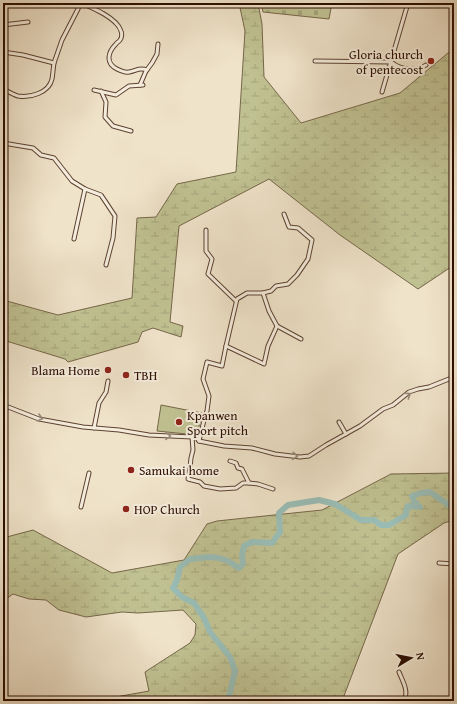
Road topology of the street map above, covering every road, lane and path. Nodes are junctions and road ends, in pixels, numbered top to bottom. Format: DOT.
graph roads {
  1 [pos="80,3"];
  2 [pos="408,3"];
  3 [pos="28,22"];
  4 [pos="3,25"];
  5 [pos="158,44"];
  6 [pos="3,52"];
  7 [pos="315,61"];
  8 [pos="391,62"];
  9 [pos="54,63"];
  10 [pos="426,65"];
  11 [pos="147,70"];
  12 [pos="3,90"];
  13 [pos="94,90"];
  14 [pos="101,91"];
  15 [pos="382,92"];
  16 [pos="131,131"];
  17 [pos="3,143"];
  18 [pos="85,189"];
  19 [pos="284,214"];
  20 [pos="206,230"];
  21 [pos="74,239"];
  22 [pos="106,265"];
  23 [pos="263,293"];
  24 [pos="236,301"];
  25 [pos="277,326"];
  26 [pos="301,339"];
  27 [pos="226,346"];
  28 [pos="454,376"];
  29 [pos="108,381"];
  30 [pos="3,406"];
  31 [pos="339,422"];
  32 [pos="94,428"];
  33 [pos="346,434"];
  34 [pos="192,437"];
  35 [pos="199,441"];
  36 [pos="230,460"];
  37 [pos="89,473"];
  38 [pos="249,483"];
  39 [pos="273,489"];
  40 [pos="81,506"];
  41 [pos="439,563"];
  42 [pos="454,564"];
  43 [pos="399,672"];
  44 [pos="404,701"];
  1 -- 9 [label="street"];
  1 -- 11 [label="street"];
  2 -- 8 [label="street"];
  3 -- 4 [label="street"];
  5 -- 11 [label="street"];
  6 -- 9 [label="street"];
  7 -- 8 [label="street"];
  8 -- 10 [label="street"];
  8 -- 15 [label="street"];
  9 -- 12 [label="street"];
  11 -- 14 [label="street"];
  13 -- 14 [label="street"];
  14 -- 16 [label="street"];
  17 -- 18 [label="street"];
  18 -- 21 [label="street"];
  18 -- 22 [label="street"];
  19 -- 23 [label="street"];
  20 -- 24 [label="street"];
  23 -- 24 [label="street"];
  23 -- 25 [label="street"];
  24 -- 27 [label="street"];
  25 -- 26 [label="street"];
  25 -- 27 [label="street"];
  27 -- 35 [label="street"];
  33 -- 28 [label="street, one-way"];
  29 -- 32 [label="street"];
  30 -- 32 [label="street, one-way"];
  31 -- 33 [label="street"];
  32 -- 34 [label="street, one-way"];
  35 -- 33 [label="street, one-way"];
  34 -- 35 [label="street"];
  34 -- 38 [label="street"];
  36 -- 38 [label="street"];
  37 -- 40 [label="street"];
  38 -- 39 [label="street"];
  41 -- 42 [label="street"];
  43 -- 44 [label="street"];
}
